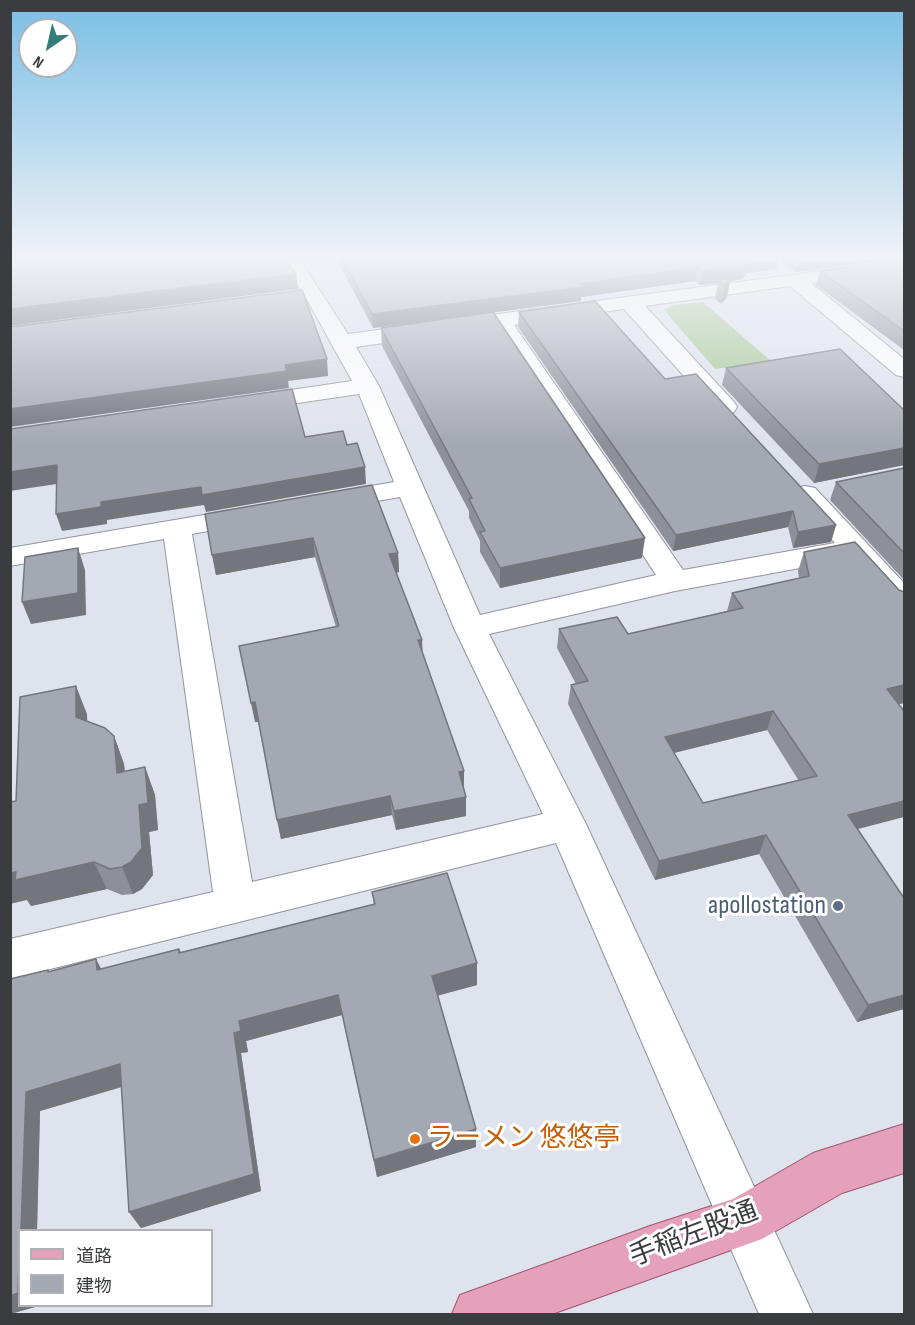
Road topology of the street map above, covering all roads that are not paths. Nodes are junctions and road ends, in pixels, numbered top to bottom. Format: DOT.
graph roads {
  1 [pos="324,322"];
  2 [pos="487,322"];
  3 [pos="501,322"];
  4 [pos="647,322"];
  5 [pos="846,322"];
  6 [pos="341,342"];
  7 [pos="904,370"];
  8 [pos="367,386"];
  9 [pos="224,406"];
  10 [pos="742,425"];
  11 [pos="410,487"];
  12 [pos="839,488"];
  13 [pos="177,528"];
  14 [pos="855,549"];
  15 [pos="10,557"];
  16 [pos="675,581"];
  17 [pos="904,601"];
  18 [pos="470,628"];
  19 [pos="567,824"];
  20 [pos="236,905"];
  21 [pos="10,959"];
  22 [pos="904,1149"];
  23 [pos="744,1221"];
  24 [pos="479,1314"];
  25 [pos="786,1314"];
  1 -- 6 [label="street"];
  2 -- 6 [label="street"];
  3 -- 16 [label="street"];
  4 -- 10 [label="street"];
  5 -- 7 [label="street"];
  6 -- 8 [label="street"];
  8 -- 9 [label="street"];
  8 -- 11 [label="street"];
  11 -- 13 [label="street"];
  11 -- 18 [label="street"];
  12 -- 14 [label="street"];
  13 -- 15 [label="street"];
  13 -- 20 [label="street"];
  14 -- 16 [label="street"];
  14 -- 17 [label="street"];
  16 -- 18 [label="street"];
  18 -- 19 [label="street"];
  19 -- 20 [label="street"];
  19 -- 23 [label="street"];
  20 -- 21 [label="street"];
  22 -- 23 [label="main road, 手稲左股通"];
  23 -- 24 [label="main road, 手稲左股通"];
  23 -- 25 [label="street"];
}
